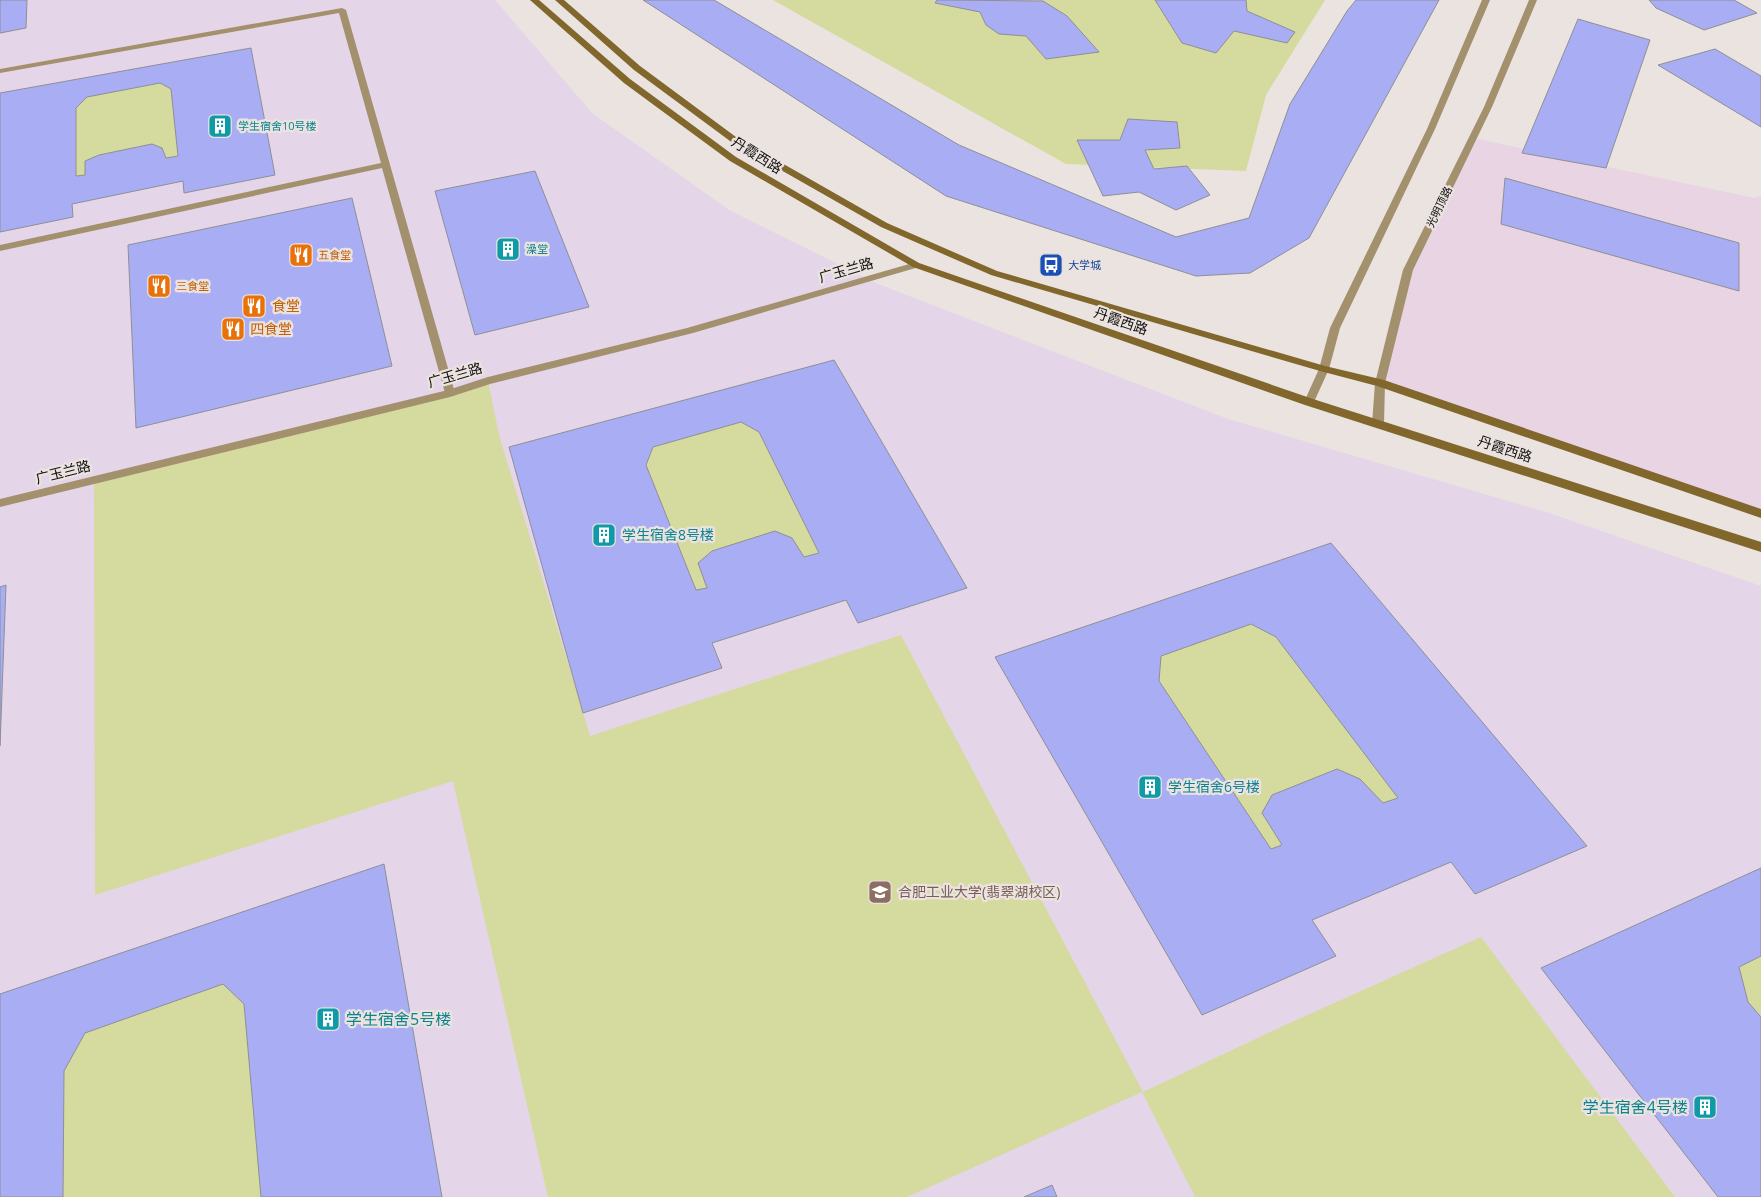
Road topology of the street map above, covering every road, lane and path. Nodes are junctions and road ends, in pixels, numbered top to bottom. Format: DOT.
graph roads {
  1 [pos="534,0"];
  2 [pos="559,0"];
  3 [pos="1486,0"];
  4 [pos="1533,0"];
  5 [pos="0,71"];
  6 [pos="385,165"];
  7 [pos="0,248"];
  8 [pos="916,265"];
  9 [pos="1324,369"];
  10 [pos="1380,383"];
  11 [pos="450,393"];
  12 [pos="1310,402"];
  13 [pos="1378,424"];
  14 [pos="0,503"];
  15 [pos="1761,514"];
  16 [pos="1761,547"];
  1 -- 8 [label="main road, 丹霞西路"];
  2 -- 9 [label="main road, 丹霞西路"];
  3 -- 9 [label="street"];
  4 -- 10 [label="street, 光明顶路"];
  5 -- 6 [label="street"];
  6 -- 7 [label="street"];
  6 -- 11 [label="street"];
  8 -- 11 [label="street, 广玉兰路"];
  8 -- 12 [label="main road, 丹霞西路"];
  9 -- 10 [label="main road, 丹霞西路"];
  9 -- 12 [label="street"];
  10 -- 13 [label="street, 光明顶路"];
  10 -- 15 [label="main road, 丹霞西路"];
  11 -- 14 [label="street, 广玉兰路"];
  12 -- 13 [label="main road, 丹霞西路"];
  13 -- 16 [label="main road, 丹霞西路"];
}
